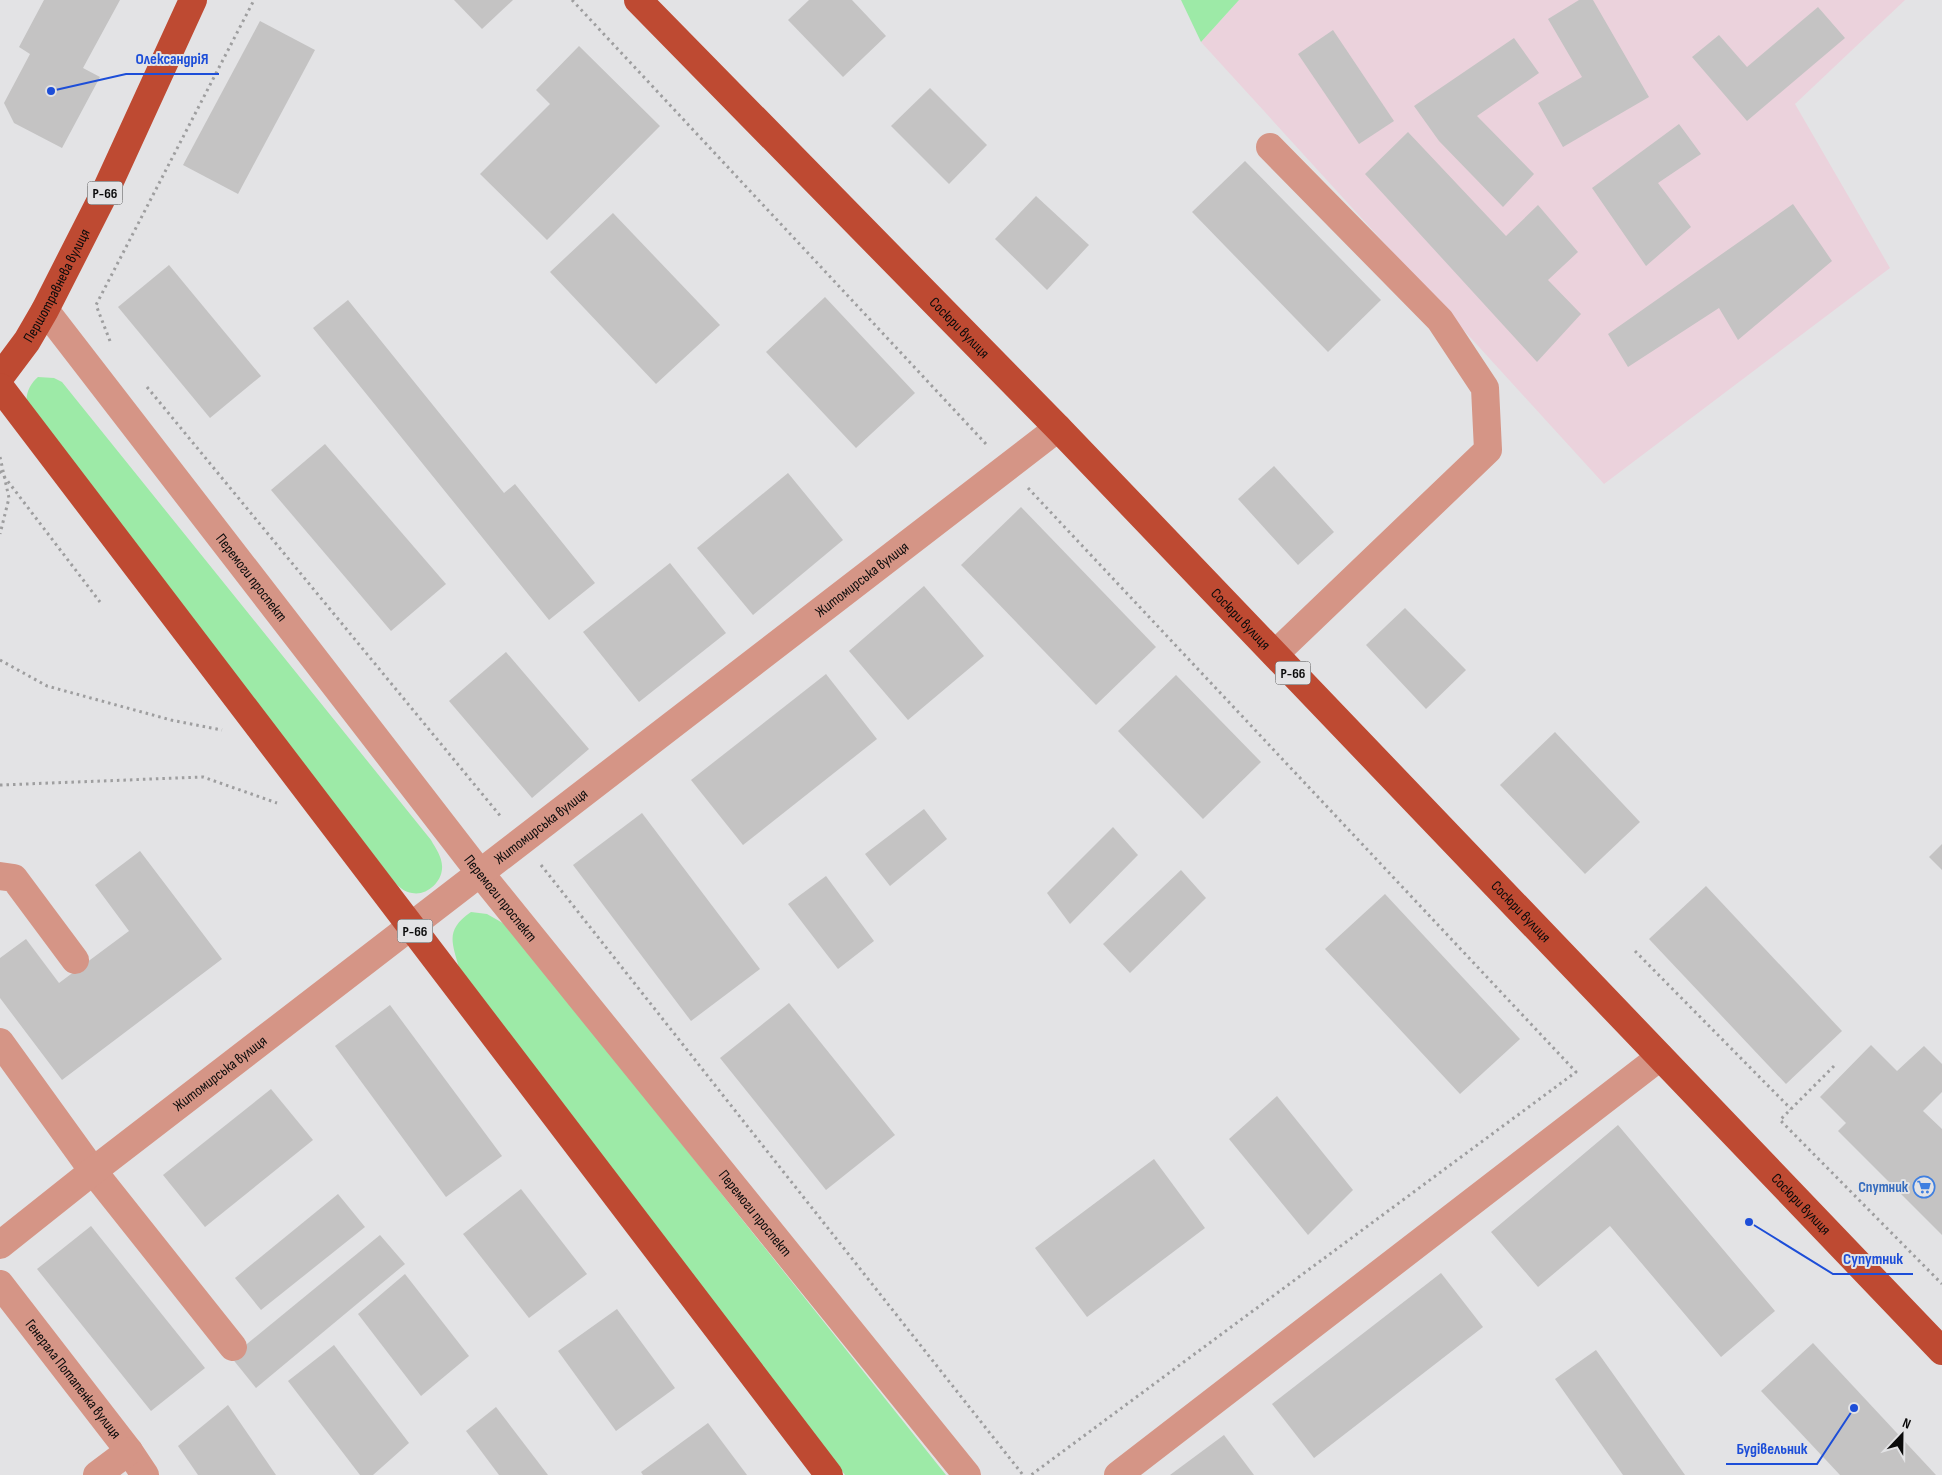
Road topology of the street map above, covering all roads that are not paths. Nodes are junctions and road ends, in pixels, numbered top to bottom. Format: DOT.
graph roads {
  1 [pos="193,0"];
  2 [pos="638,0"];
  3 [pos="1270,147"];
  4 [pos="46,310"];
  5 [pos="0,377"];
  6 [pos="0,387"];
  7 [pos="1058,428"];
  8 [pos="1275,654"];
  9 [pos="480,872"];
  10 [pos="0,876"];
  11 [pos="411,926"];
  12 [pos="75,960"];
  13 [pos="0,1042"];
  14 [pos="1660,1057"];
  15 [pos="93,1171"];
  16 [pos="0,1245"];
  17 [pos="0,1284"];
  18 [pos="234,1347"];
  19 [pos="1942,1351"];
  20 [pos="129,1451"];
  21 [pos="97,1475"];
  22 [pos="145,1475"];
  23 [pos="829,1475"];
  24 [pos="967,1475"];
  25 [pos="1118,1475"];
  1 -- 4 [label="main road, Першотравнева вулиця / Р-66"];
  2 -- 7 [label="main road, Сосюри вулиця / Р-66"];
  3 -- 8 [label="street"];
  4 -- 5 [label="main road, Першотравнева вулиця / Р-66"];
  4 -- 9 [label="street, Перемоги проспект"];
  6 -- 11 [label="main road, Р-66"];
  7 -- 8 [label="main road, Сосюри вулиця / Р-66"];
  7 -- 9 [label="street, Житомирська вулиця"];
  8 -- 14 [label="main road, Сосюри вулиця / Р-66"];
  9 -- 11 [label="street, Житомирська вулиця"];
  9 -- 24 [label="street, Перемоги проспект"];
  10 -- 12 [label="street"];
  11 -- 15 [label="street, Житомирська вулиця"];
  11 -- 23 [label="main road, Р-66"];
  13 -- 15 [label="street"];
  14 -- 19 [label="main road, Сосюри вулиця / Р-66"];
  14 -- 25 [label="street"];
  15 -- 16 [label="street, Житомирська вулиця"];
  15 -- 18 [label="street"];
  17 -- 20 [label="street, Генерала Потапенка вулиця"];
  20 -- 21 [label="street"];
  20 -- 22 [label="street, Генерала Потапенка вулиця"];
}
